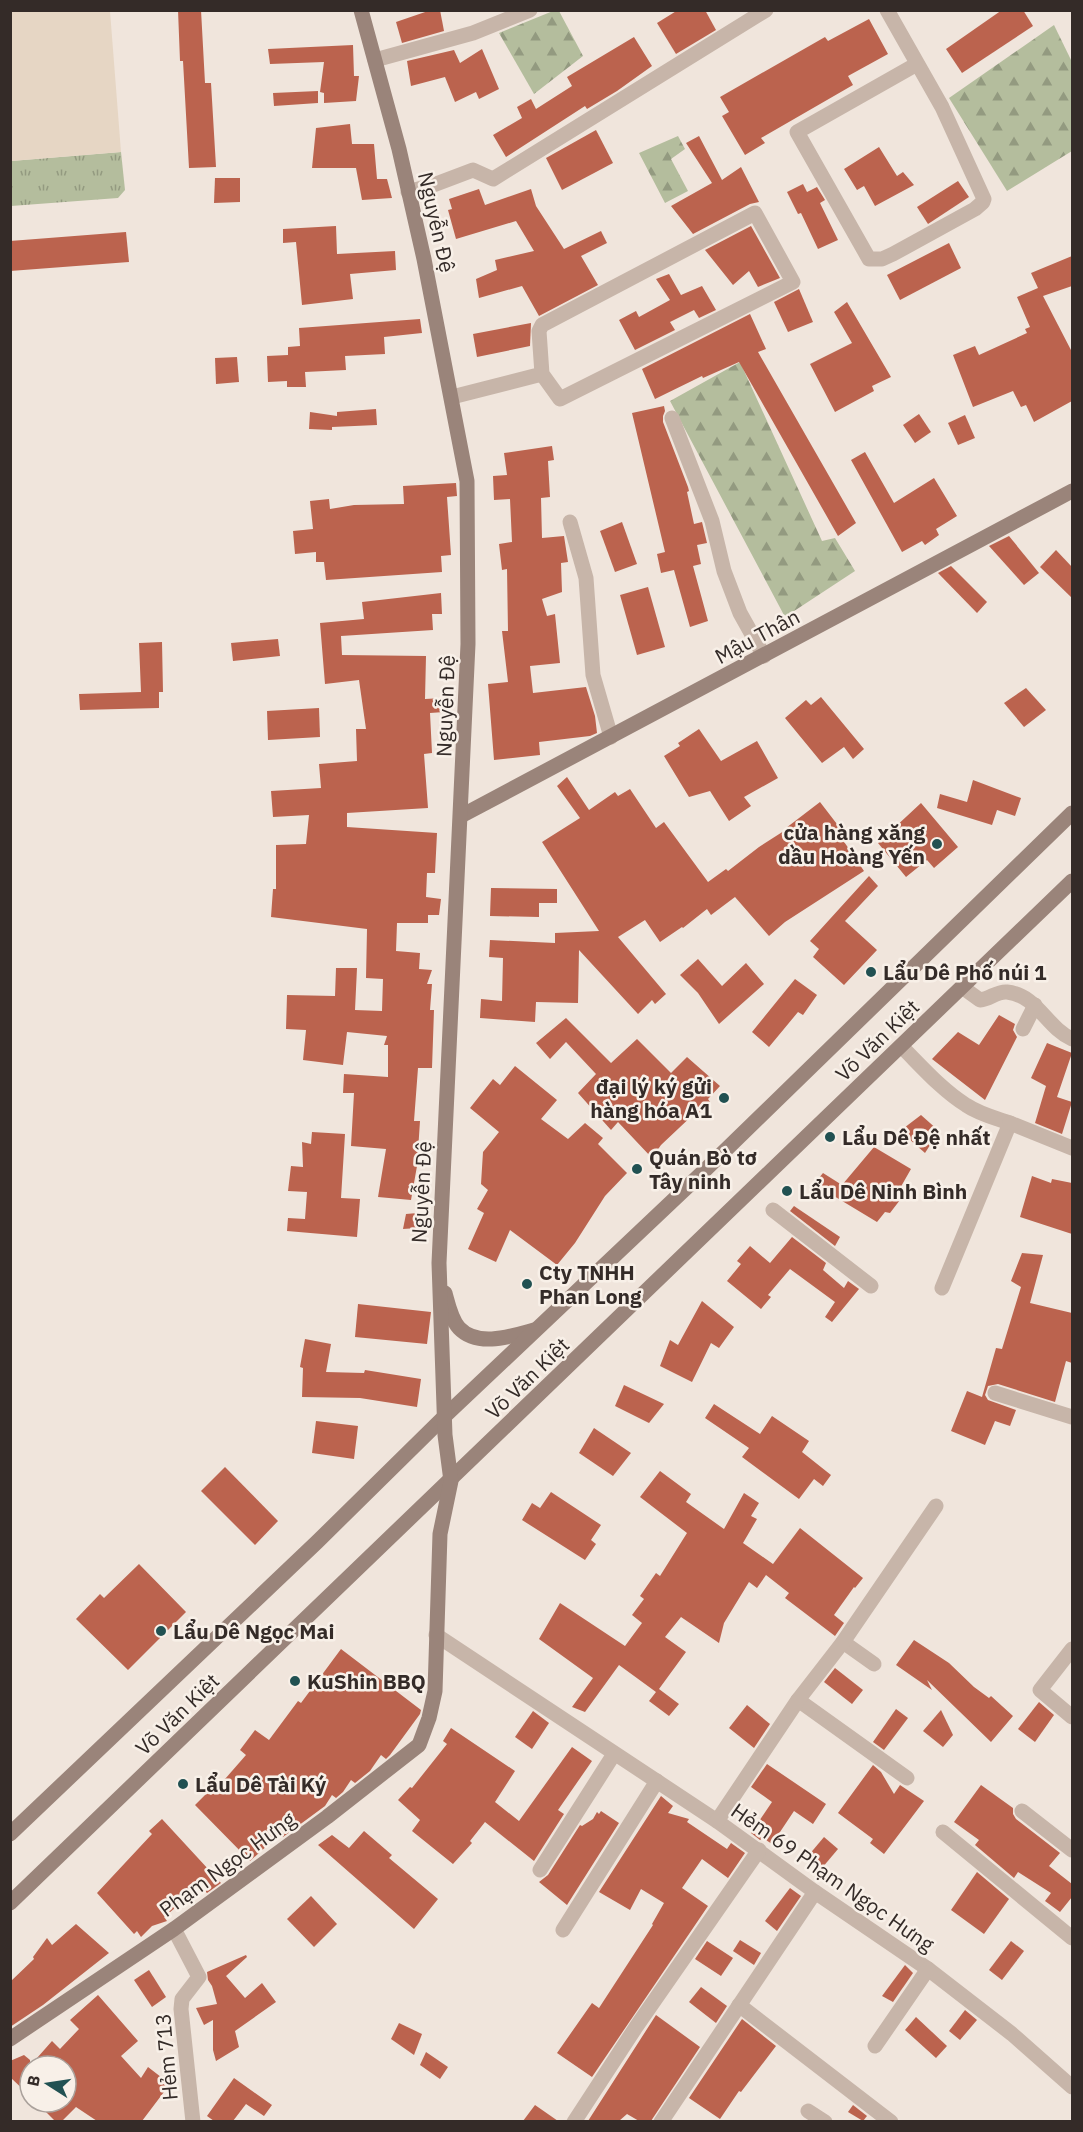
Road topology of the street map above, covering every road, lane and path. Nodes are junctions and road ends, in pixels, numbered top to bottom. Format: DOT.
graph roads {
  1 [pos="361,10"];
  2 [pos="530,10"];
  3 [pos="766,10"];
  4 [pos="887,10"];
  5 [pos="375,60"];
  6 [pos="917,64"];
  7 [pos="408,192"];
  8 [pos="542,374"];
  9 [pos="452,397"];
  10 [pos="672,418"];
  11 [pos="1072,491"];
  12 [pos="570,522"];
  13 [pos="764,656"];
  14 [pos="611,737"];
  15 [pos="1072,813"];
  16 [pos="461,816"];
  17 [pos="1072,881"];
  18 [pos="962,987"];
  19 [pos="1035,1005"];
  20 [pos="1023,1029"];
  21 [pos="1072,1039"];
  22 [pos="902,1047"];
  23 [pos="1010,1123"];
  24 [pos="1072,1148"];
  25 [pos="773,1210"];
  26 [pos="439,1263"];
  27 [pos="871,1287"];
  28 [pos="942,1288"];
  29 [pos="537,1329"];
  30 [pos="995,1393"];
  31 [pos="446,1415"];
  32 [pos="1072,1417"];
  33 [pos="452,1481"];
  34 [pos="936,1506"];
  35 [pos="436,1635"];
  36 [pos="843,1642"];
  37 [pos="1072,1649"];
  38 [pos="874,1664"];
  39 [pos="798,1700"];
  40 [pos="1072,1717"];
  41 [pos="614,1754"];
  42 [pos="907,1778"];
  43 [pos="657,1781"];
  44 [pos="1022,1811"];
  45 [pos="717,1821"];
  46 [pos="943,1832"];
  47 [pos="10,1834"];
  48 [pos="759,1850"];
  49 [pos="1072,1850"];
  50 [pos="540,1870"];
  51 [pos="815,1892"];
  52 [pos="10,1903"];
  53 [pos="174,1929"];
  54 [pos="563,1930"];
  55 [pos="1072,1938"];
  56 [pos="928,1969"];
  57 [pos="739,2005"];
  58 [pos="10,2039"];
  59 [pos="875,2046"];
  60 [pos="1072,2087"];
  61 [pos="808,2111"];
  62 [pos="193,2121"];
  63 [pos="574,2121"];
  64 [pos="661,2121"];
  65 [pos="825,2121"];
  66 [pos="891,2121"];
  1 -- 5 [label="street, Nguyễn Đệ"];
  2 -- 5 [label="street"];
  3 -- 7 [label="street"];
  4 -- 6 [label="street"];
  5 -- 7 [label="street, Nguyễn Đệ"];
  6 -- 6 [label="street"];
  7 -- 9 [label="street, Nguyễn Đệ"];
  8 -- 8 [label="street"];
  8 -- 9 [label="street"];
  9 -- 16 [label="street, Nguyễn Đệ"];
  10 -- 13 [label="street"];
  11 -- 13 [label="street, Mậu Thân"];
  12 -- 14 [label="street"];
  13 -- 14 [label="street, Mậu Thân"];
  14 -- 16 [label="street, Mậu Thân"];
  15 -- 29 [label="street, Võ Văn Kiệt"];
  16 -- 26 [label="street, Nguyễn Đệ"];
  17 -- 18 [label="street, Võ Văn Kiệt"];
  18 -- 19 [label="street"];
  18 -- 22 [label="street, Võ Văn Kiệt"];
  19 -- 20 [label="street"];
  19 -- 21 [label="street"];
  22 -- 23 [label="street"];
  22 -- 33 [label="street, Võ Văn Kiệt"];
  23 -- 24 [label="street"];
  23 -- 28 [label="street"];
  25 -- 27 [label="street"];
  26 -- 29 [label="street"];
  26 -- 31 [label="street, Nguyễn Đệ"];
  29 -- 31 [label="street, Võ Văn Kiệt"];
  30 -- 32 [label="street"];
  31 -- 33 [label="street, Nguyễn Đệ"];
  31 -- 47 [label="street, Võ Văn Kiệt"];
  33 -- 35 [label="street, Phạm Ngọc Hưng"];
  33 -- 52 [label="street, Võ Văn Kiệt"];
  34 -- 36 [label="street"];
  35 -- 41 [label="street, Hẻm 69 Phạm Ngọc Hưng"];
  35 -- 53 [label="street, Phạm Ngọc Hưng"];
  36 -- 38 [label="street"];
  36 -- 39 [label="street"];
  37 -- 40 [label="street"];
  39 -- 42 [label="street"];
  39 -- 45 [label="street"];
  41 -- 43 [label="street, Hẻm 69 Phạm Ngọc Hưng"];
  41 -- 50 [label="street"];
  43 -- 45 [label="street, Hẻm 69 Phạm Ngọc Hưng"];
  43 -- 54 [label="street"];
  44 -- 49 [label="street"];
  45 -- 48 [label="street, Hẻm 69 Phạm Ngọc Hưng"];
  46 -- 55 [label="street"];
  48 -- 51 [label="street, Hẻm 69 Phạm Ngọc Hưng"];
  48 -- 63 [label="street"];
  51 -- 56 [label="street, Hẻm 69 Phạm Ngọc Hưng"];
  51 -- 57 [label="street"];
  53 -- 58 [label="street, Phạm Ngọc Hưng"];
  53 -- 62 [label="street, Hẻm 713"];
  56 -- 59 [label="street"];
  56 -- 60 [label="street, Hẻm 69 Phạm Ngọc Hưng"];
  57 -- 64 [label="street"];
  57 -- 66 [label="street"];
  61 -- 65 [label="street"];
}
